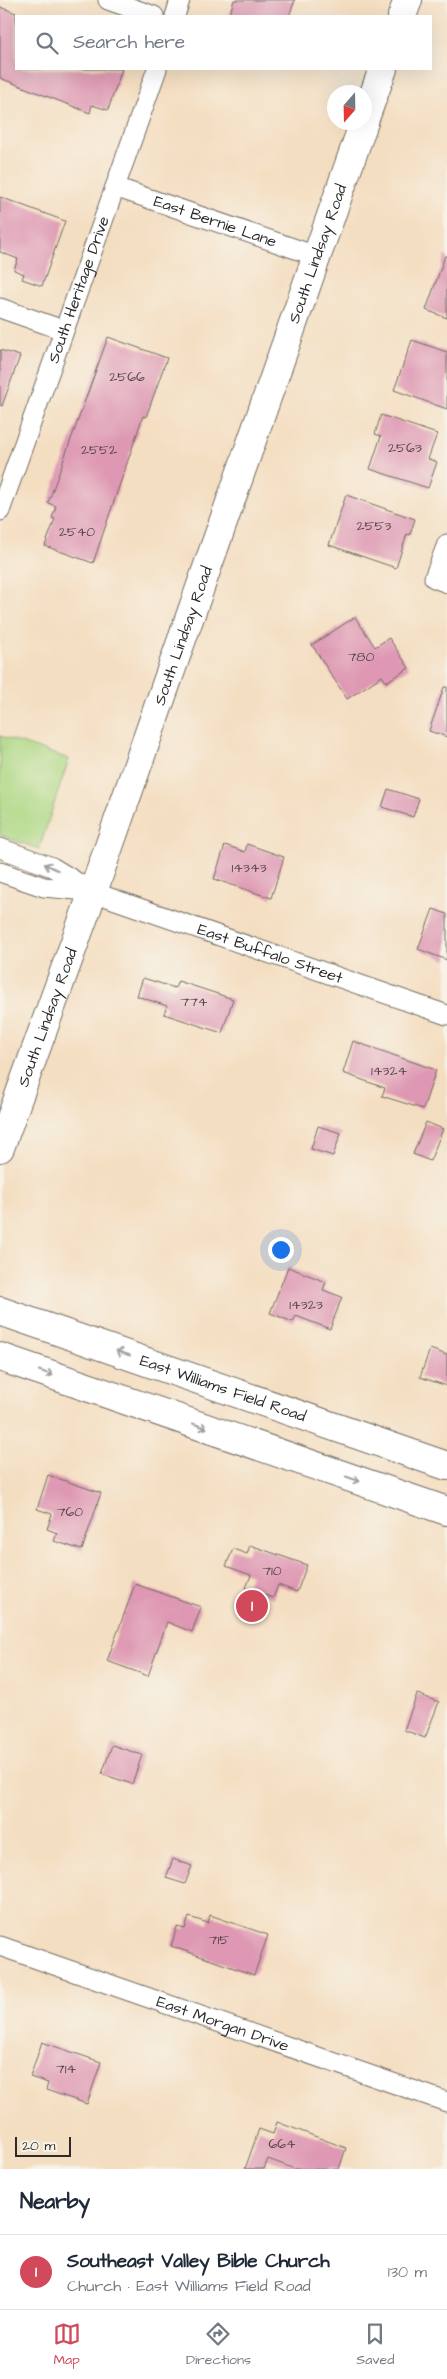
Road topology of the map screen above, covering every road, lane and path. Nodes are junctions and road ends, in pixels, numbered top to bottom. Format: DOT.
graph roads {
  1 [pos="108,0"];
  2 [pos="180,0"];
  3 [pos="408,0"];
  4 [pos="151,15"];
  5 [pos="175,15"];
  6 [pos="402,15"];
  7 [pos="156,70"];
  8 [pos="383,70"];
  9 [pos="372,100"];
  10 [pos="361,130"];
  11 [pos="115,187"];
  12 [pos="316,256"];
  13 [pos="0,308"];
  14 [pos="63,330"];
  15 [pos="0,511"];
  16 [pos="447,544"];
  17 [pos="441,580"];
  18 [pos="0,848"];
  19 [pos="0,872"];
  20 [pos="93,892"];
  21 [pos="447,1015"];
  22 [pos="0,1148"];
  23 [pos="0,1311"];
  24 [pos="0,1357"];
  25 [pos="447,1466"];
  26 [pos="447,1511"];
  27 [pos="0,1946"];
  28 [pos="447,2102"];
  1 -- 4 [label="street"];
  2 -- 5 [label="street"];
  3 -- 6 [label="main road"];
  7 -- 11 [label="street, South Heritage Drive"];
  8 -- 9 [label="main road, South Lindsay Road"];
  10 -- 12 [label="main road, South Lindsay Road"];
  11 -- 12 [label="street, East Bernie Lane"];
  11 -- 14 [label="street, South Heritage Drive"];
  12 -- 20 [label="main road, South Lindsay Road"];
  13 -- 14 [label="street"];
  14 -- 15 [label="street, South Heritage Drive"];
  16 -- 17 [label="street"];
  20 -- 18 [label="street, East Buffalo Street, one-way"];
  19 -- 20 [label="street, East Buffalo Street"];
  20 -- 21 [label="street, East Buffalo Street"];
  20 -- 22 [label="main road, South Lindsay Road"];
  25 -- 23 [label="main road, East Williams Field Road, one-way"];
  24 -- 26 [label="main road, one-way"];
  27 -- 28 [label="street, East Morgan Drive"];
}
